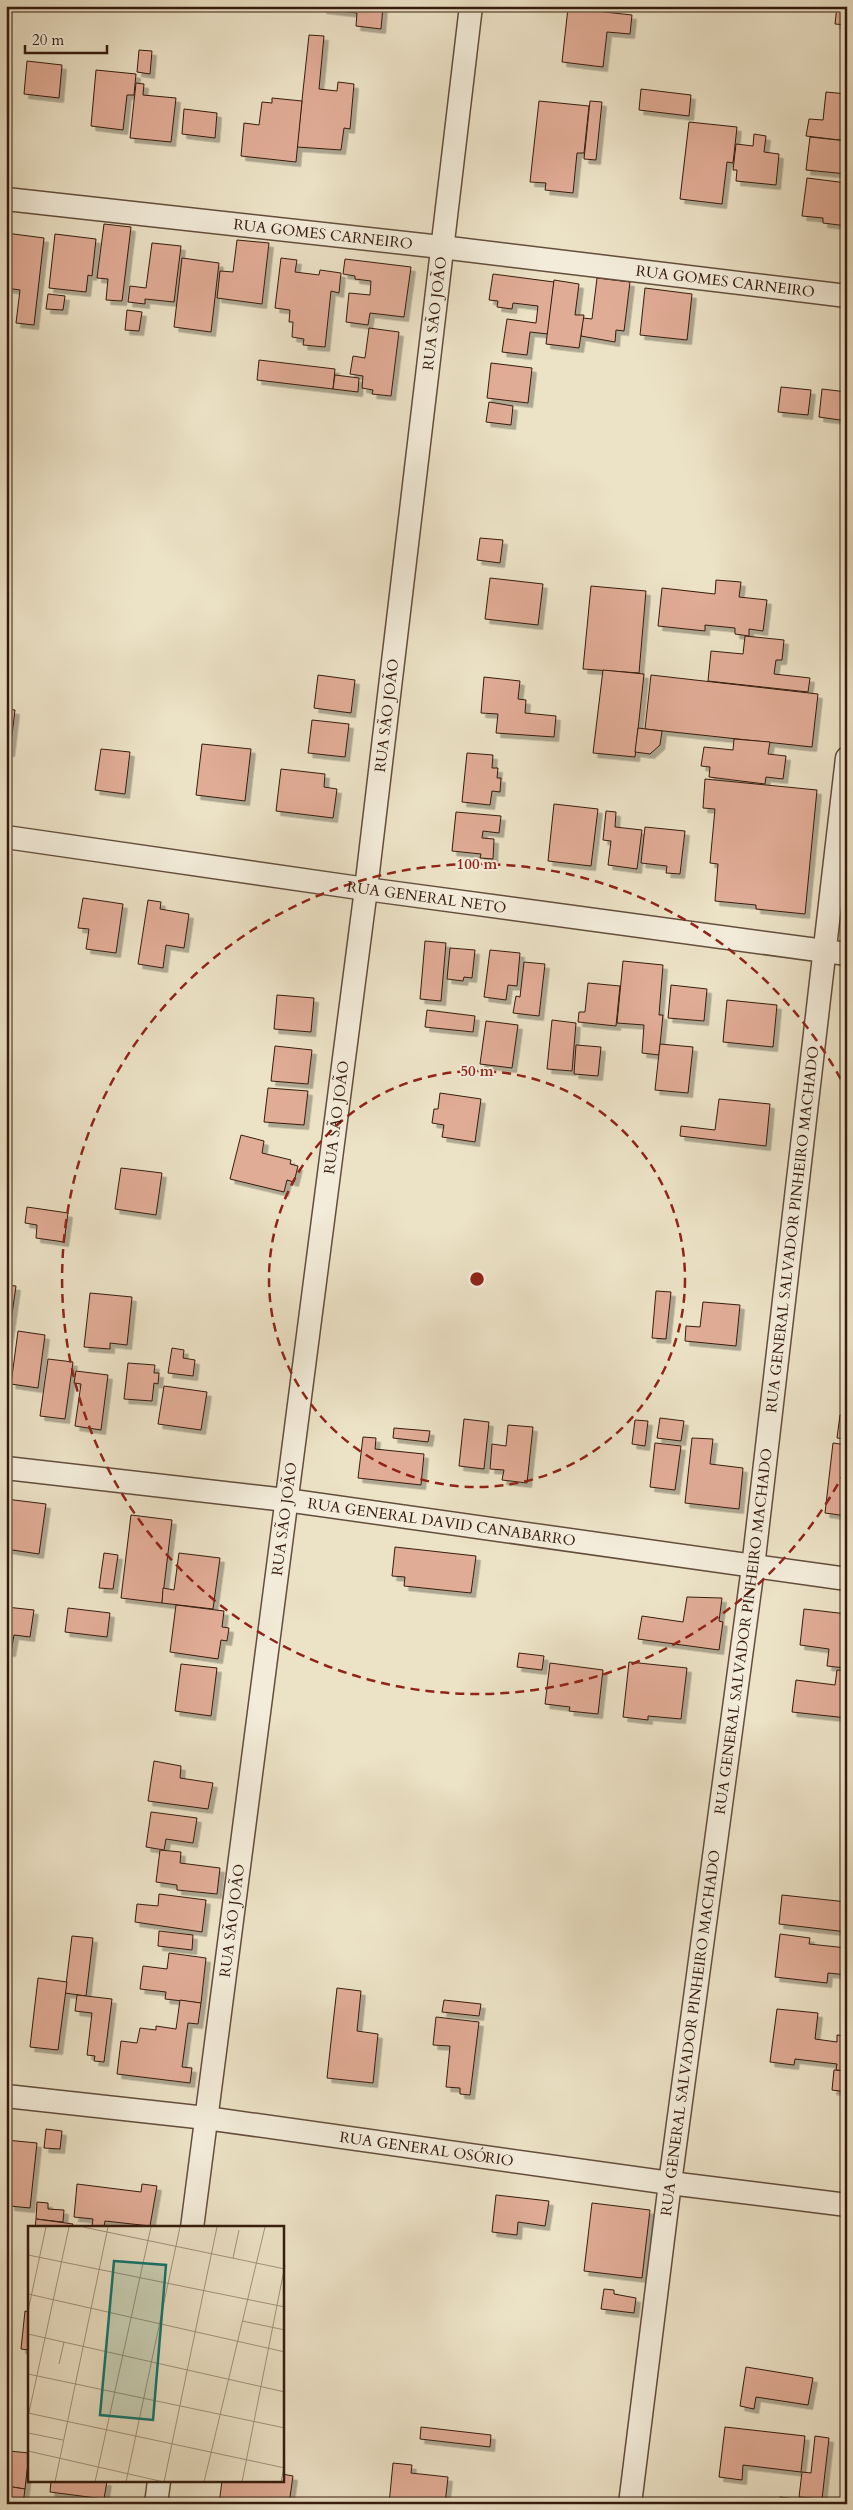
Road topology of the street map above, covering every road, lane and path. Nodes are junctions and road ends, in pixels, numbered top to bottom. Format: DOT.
graph roads {
  1 [pos="471,6"];
  2 [pos="6,199"];
  3 [pos="441,247"];
  4 [pos="847,296"];
  5 [pos="847,758"];
  6 [pos="6,837"];
  7 [pos="366,889"];
  8 [pos="836,952"];
  9 [pos="6,1468"];
  10 [pos="286,1500"];
  11 [pos="753,1567"];
  12 [pos="847,1579"];
  13 [pos="6,2096"];
  14 [pos="206,2118"];
  15 [pos="670,2183"];
  16 [pos="847,2205"];
  17 [pos="192,2226"];
  18 [pos="159,2482"];
  19 [pos="156,2504"];
  20 [pos="630,2504"];
  1 -- 3 [label="street, RUA SÃO JOÃO"];
  2 -- 3 [label="street, RUA GOMES CARNEIRO"];
  3 -- 4 [label="street, RUA GOMES CARNEIRO"];
  3 -- 7 [label="street, RUA SÃO JOÃO"];
  5 -- 8 [label="street, RUA GENERAL SALVADOR PINHEIRO MACHADO"];
  6 -- 7 [label="street, RUA GENERAL NETO"];
  7 -- 8 [label="street, RUA GENERAL NETO"];
  7 -- 10 [label="street, RUA SÃO JOÃO"];
  8 -- 11 [label="street, RUA GENERAL SALVADOR PINHEIRO MACHADO"];
  9 -- 10 [label="street, RUA GENERAL DAVID CANABARRO"];
  10 -- 11 [label="street, RUA GENERAL DAVID CANABARRO"];
  10 -- 14 [label="street, RUA SÃO JOÃO"];
  11 -- 12 [label="street, RUA GENERAL DAVID CANABARRO"];
  11 -- 15 [label="street, RUA GENERAL SALVADOR PINHEIRO MACHADO"];
  13 -- 14 [label="street, RUA GENERAL OSÓRIO"];
  14 -- 15 [label="street, RUA GENERAL OSÓRIO"];
  14 -- 17 [label="street, RUA SÃO JOÃO"];
  15 -- 16 [label="street, RUA GENERAL OSÓRIO"];
  15 -- 20 [label="street, RUA GENERAL SALVADOR PINHEIRO MACHADO"];
  18 -- 19 [label="street"];
}
